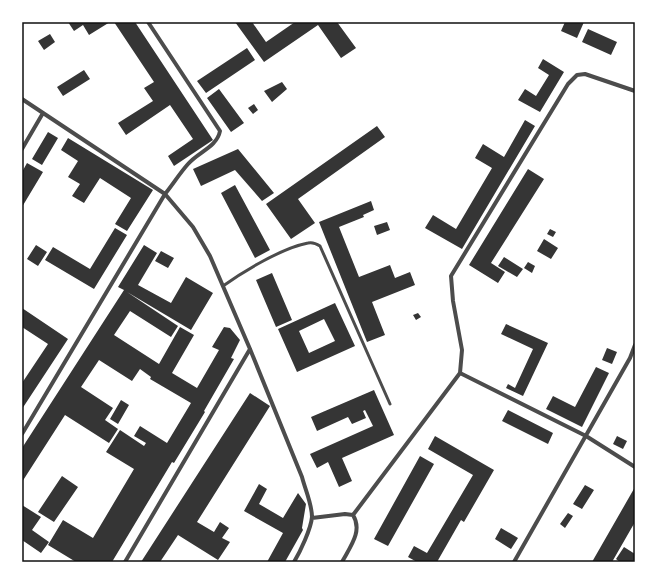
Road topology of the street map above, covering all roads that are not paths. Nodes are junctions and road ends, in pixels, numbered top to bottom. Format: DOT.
graph roads {
  1 [pos="148,22"];
  2 [pos="635,91"];
  3 [pos="22,98"];
  4 [pos="43,113"];
  5 [pos="22,149"];
  6 [pos="165,194"];
  7 [pos="223,286"];
  8 [pos="635,345"];
  9 [pos="250,349"];
  10 [pos="460,373"];
  11 [pos="390,404"];
  12 [pos="22,434"];
  13 [pos="586,436"];
  14 [pos="635,467"];
  15 [pos="353,515"];
  16 [pos="312,518"];
  17 [pos="125,562"];
  18 [pos="294,562"];
  19 [pos="342,562"];
  20 [pos="514,562"];
  1 -- 6 [label="street"];
  2 -- 10 [label="street"];
  3 -- 4 [label="street"];
  4 -- 5 [label="street"];
  4 -- 6 [label="street"];
  6 -- 7 [label="street"];
  6 -- 12 [label="street"];
  7 -- 9 [label="street"];
  7 -- 11 [label="lane"];
  8 -- 13 [label="street"];
  9 -- 16 [label="street"];
  9 -- 17 [label="street"];
  10 -- 13 [label="street"];
  10 -- 15 [label="street"];
  13 -- 14 [label="street"];
  13 -- 20 [label="street"];
  15 -- 16 [label="street"];
  15 -- 19 [label="street"];
  16 -- 18 [label="street"];
}
